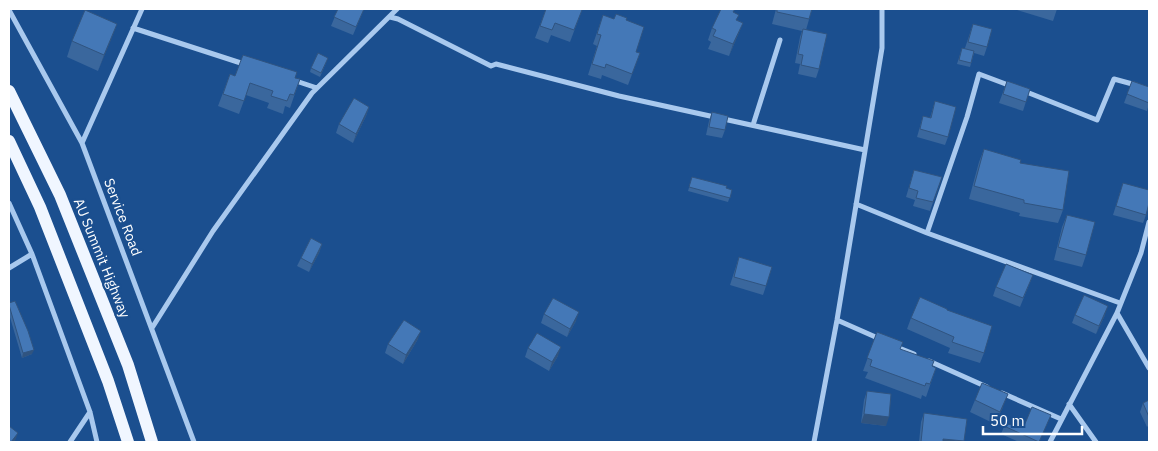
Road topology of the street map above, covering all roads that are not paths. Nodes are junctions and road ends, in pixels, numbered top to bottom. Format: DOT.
graph roads {
  1 [pos="142,9"];
  2 [pos="397,9"];
  3 [pos="882,9"];
  4 [pos="9,10"];
  5 [pos="390,17"];
  6 [pos="133,28"];
  7 [pos="780,40"];
  8 [pos="253,67"];
  9 [pos="290,79"];
  10 [pos="1140,87"];
  11 [pos="317,88"];
  12 [pos="9,91"];
  13 [pos="753,125"];
  14 [pos="9,141"];
  15 [pos="82,143"];
  16 [pos="865,150"];
  17 [pos="9,203"];
  18 [pos="856,204"];
  19 [pos="1149,222"];
  20 [pos="927,233"];
  21 [pos="32,254"];
  22 [pos="9,268"];
  23 [pos="1120,303"];
  24 [pos="1117,313"];
  25 [pos="837,320"];
  26 [pos="152,328"];
  27 [pos="882,340"];
  28 [pos="891,344"];
  29 [pos="918,356"];
  30 [pos="927,360"];
  31 [pos="1149,368"];
  32 [pos="990,388"];
  33 [pos="998,392"];
  34 [pos="1069,404"];
  35 [pos="90,412"];
  36 [pos="1061,419"];
  37 [pos="70,442"];
  38 [pos="97,442"];
  39 [pos="128,442"];
  40 [pos="152,442"];
  41 [pos="194,442"];
  42 [pos="814,442"];
  43 [pos="1050,442"];
  44 [pos="1096,442"];
  1 -- 6 [label="street"];
  2 -- 5 [label="street"];
  3 -- 16 [label="street"];
  4 -- 15 [label="street, Service Road"];
  5 -- 11 [label="street"];
  5 -- 13 [label="street"];
  6 -- 8 [label="street"];
  6 -- 15 [label="street"];
  7 -- 13 [label="street"];
  9 -- 11 [label="street"];
  10 -- 20 [label="street"];
  11 -- 26 [label="street"];
  12 -- 40 [label="main road, AU Summit Highway"];
  13 -- 16 [label="street"];
  14 -- 39 [label="main road"];
  15 -- 26 [label="street, Service Road"];
  16 -- 18 [label="street"];
  17 -- 21 [label="street"];
  18 -- 20 [label="street"];
  18 -- 25 [label="street"];
  19 -- 23 [label="street"];
  20 -- 23 [label="street"];
  21 -- 22 [label="street"];
  21 -- 35 [label="street"];
  23 -- 24 [label="street"];
  24 -- 31 [label="street"];
  24 -- 34 [label="street"];
  25 -- 27 [label="street"];
  25 -- 42 [label="street"];
  26 -- 41 [label="street, Service Road"];
  28 -- 29 [label="street"];
  30 -- 32 [label="street"];
  33 -- 36 [label="street"];
  34 -- 36 [label="street"];
  34 -- 44 [label="street"];
  35 -- 37 [label="street"];
  35 -- 38 [label="street"];
  36 -- 43 [label="street"];
}
